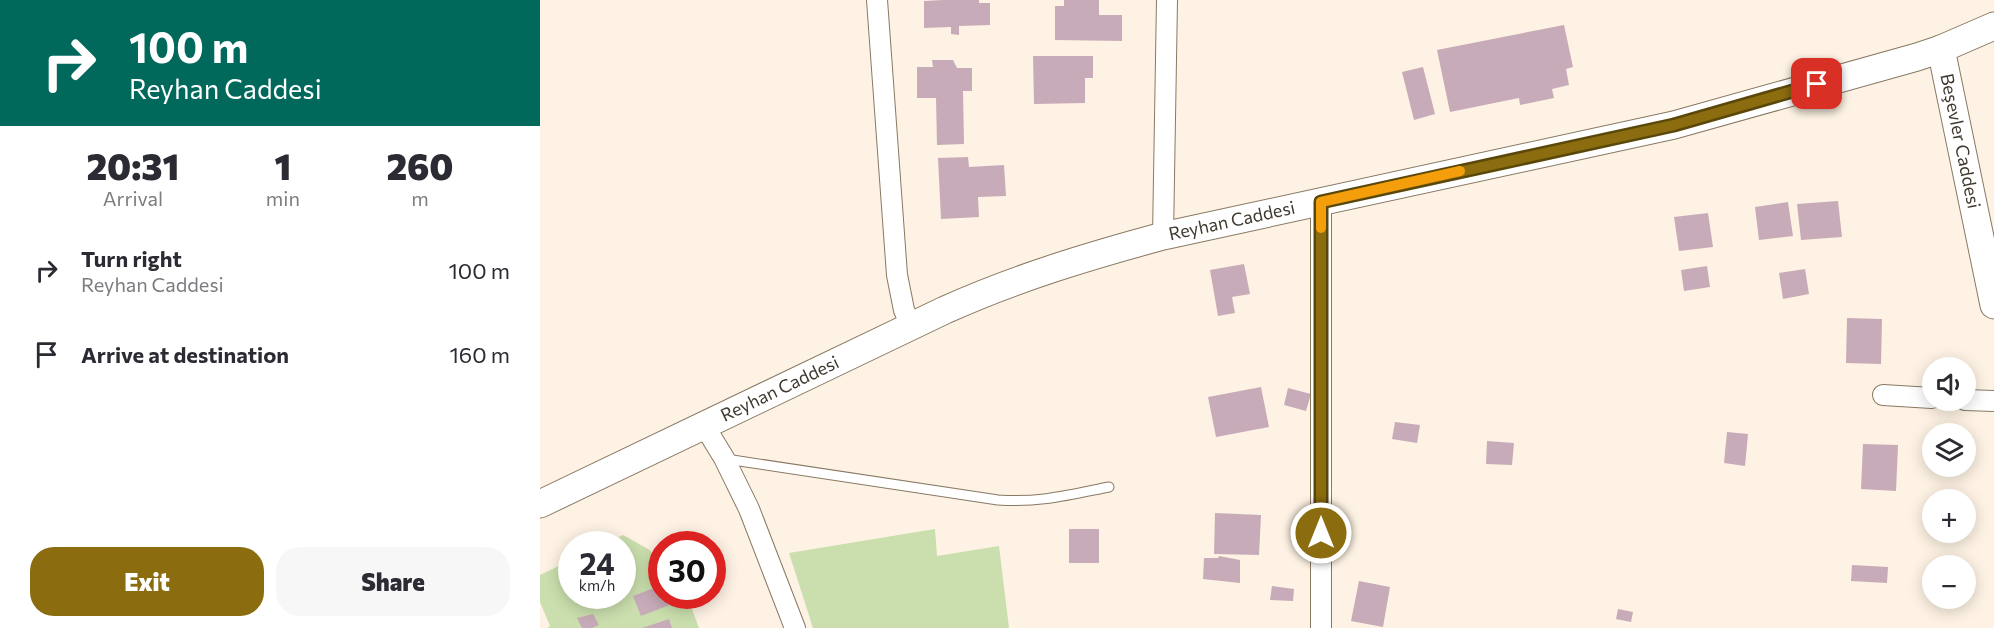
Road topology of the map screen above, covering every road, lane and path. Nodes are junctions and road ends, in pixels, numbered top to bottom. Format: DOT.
graph roads {
  1 [pos="877,0"];
  2 [pos="1167,0"];
  3 [pos="1994,26"];
  4 [pos="1941,49"];
  5 [pos="1321,202"];
  6 [pos="1163,236"];
  7 [pos="1994,306"];
  8 [pos="911,326"];
  9 [pos="1883,395"];
  10 [pos="1922,397"];
  11 [pos="1976,400"];
  12 [pos="1994,401"];
  13 [pos="705,427"];
  14 [pos="724,458"];
  15 [pos="1109,487"];
  16 [pos="540,504"];
  17 [pos="795,628"];
  18 [pos="1321,628"];
  1 -- 8 [label="street"];
  2 -- 6 [label="street"];
  3 -- 4 [label="street, Reyhan Caddesi"];
  4 -- 5 [label="street, Reyhan Caddesi"];
  4 -- 7 [label="street, Beşevler Caddesi"];
  5 -- 6 [label="street, Reyhan Caddesi"];
  5 -- 18 [label="street"];
  6 -- 8 [label="street, Reyhan Caddesi"];
  8 -- 13 [label="street, Reyhan Caddesi"];
  9 -- 10 [label="street"];
  11 -- 12 [label="street"];
  13 -- 14 [label="street"];
  13 -- 16 [label="street, Reyhan Caddesi"];
  14 -- 15 [label="lane"];
  14 -- 17 [label="street"];
}
